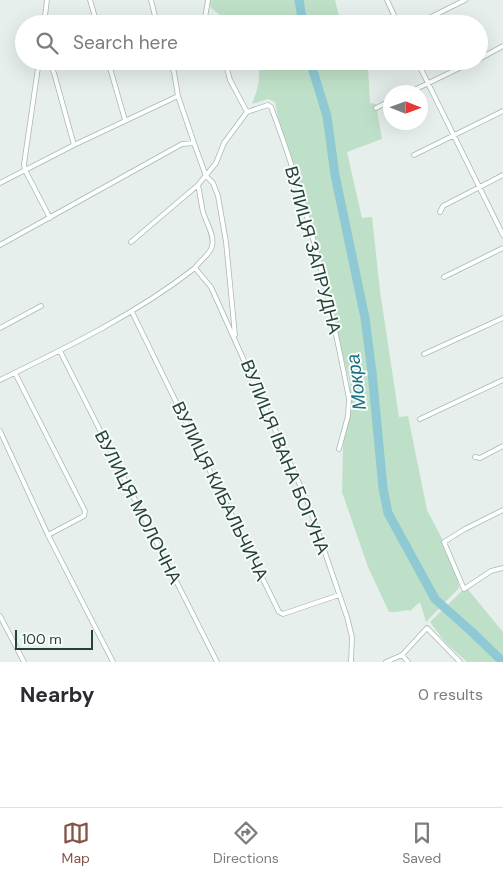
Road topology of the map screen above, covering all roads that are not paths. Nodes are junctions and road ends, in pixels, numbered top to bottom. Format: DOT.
graph roads {
  1 [pos="47,0"];
  2 [pos="90,0"];
  3 [pos="151,0"];
  4 [pos="208,0"];
  5 [pos="387,0"];
  6 [pos="465,0"];
  7 [pos="45,15"];
  8 [pos="94,15"];
  9 [pos="155,15"];
  10 [pos="206,15"];
  11 [pos="394,15"];
  12 [pos="435,15"];
  13 [pos="503,46"];
  14 [pos="488,54"];
  15 [pos="38,70"];
  16 [pos="52,70"];
  17 [pos="111,70"];
  18 [pos="172,70"];
  19 [pos="227,70"];
  20 [pos="421,70"];
  21 [pos="456,70"];
  22 [pos="428,84"];
  23 [pos="178,96"];
  24 [pos="383,104"];
  25 [pos="376,108"];
  26 [pos="503,110"];
  27 [pos="248,112"];
  28 [pos="125,120"];
  29 [pos="454,135"];
  30 [pos="194,143"];
  31 [pos="74,145"];
  32 [pos="414,155"];
  33 [pos="26,170"];
  34 [pos="503,175"];
  35 [pos="206,176"];
  36 [pos="0,183"];
  37 [pos="198,185"];
  38 [pos="479,187"];
  39 [pos="440,212"];
  40 [pos="50,218"];
  41 [pos="503,235"];
  42 [pos="131,242"];
  43 [pos="0,245"];
  44 [pos="503,248"];
  45 [pos="196,268"];
  46 [pos="444,278"];
  47 [pos="41,306"];
  48 [pos="132,312"];
  49 [pos="503,318"];
  50 [pos="0,328"];
  51 [pos="236,340"];
  52 [pos="60,351"];
  53 [pos="424,354"];
  54 [pos="15,373"];
  55 [pos="0,380"];
  56 [pos="503,380"];
  57 [pos="420,419"];
  58 [pos="0,432"];
  59 [pos="503,446"];
  60 [pos="339,449"];
  61 [pos="475,458"];
  62 [pos="503,510"];
  63 [pos="48,535"];
  64 [pos="503,568"];
  65 [pos="339,595"];
  66 [pos="0,616"];
  67 [pos="402,655"];
  68 [pos="24,662"];
  69 [pos="113,662"];
  70 [pos="217,662"];
  71 [pos="351,662"];
  72 [pos="386,662"];
  73 [pos="408,662"];
  74 [pos="460,662"];
  1 -- 7 [label="street"];
  2 -- 8 [label="street"];
  3 -- 9 [label="street"];
  4 -- 10 [label="street"];
  5 -- 11 [label="street"];
  6 -- 12 [label="street"];
  13 -- 14 [label="street"];
  15 -- 33 [label="street"];
  16 -- 31 [label="street"];
  17 -- 28 [label="street"];
  18 -- 23 [label="street, ВУЛИЦЯ ІВАНА БОГУНА"];
  19 -- 27 [label="street"];
  20 -- 22 [label="street"];
  21 -- 22 [label="street"];
  22 -- 29 [label="street"];
  23 -- 28 [label="street"];
  23 -- 30 [label="street, ВУЛИЦЯ ІВАНА БОГУНА"];
  24 -- 25 [label="street"];
  26 -- 29 [label="street"];
  27 -- 35 [label="street"];
  27 -- 60 [label="street, ВУЛИЦЯ ЗАПРУДНА"];
  28 -- 31 [label="street"];
  29 -- 32 [label="street"];
  29 -- 38 [label="street"];
  30 -- 35 [label="street, ВУЛИЦЯ ІВАНА БОГУНА"];
  30 -- 40 [label="street"];
  31 -- 33 [label="street"];
  33 -- 36 [label="street"];
  33 -- 40 [label="street"];
  34 -- 38 [label="street"];
  35 -- 37 [label="street"];
  35 -- 51 [label="street, ВУЛИЦЯ ІВАНА БОГУНА"];
  37 -- 42 [label="street"];
  37 -- 45 [label="street"];
  38 -- 39 [label="street"];
  38 -- 41 [label="street"];
  40 -- 43 [label="street"];
  44 -- 46 [label="street"];
  45 -- 48 [label="street"];
  45 -- 51 [label="street, ВУЛИЦЯ ІВАНА БОГУНА"];
  47 -- 50 [label="street"];
  48 -- 52 [label="street"];
  48 -- 65 [label="street, ВУЛИЦЯ КИБАЛЬЧИЧА"];
  49 -- 53 [label="street"];
  51 -- 65 [label="street, ВУЛИЦЯ ІВАНА БОГУНА"];
  52 -- 54 [label="street"];
  52 -- 70 [label="street, ВУЛИЦЯ МОЛОЧНА"];
  54 -- 55 [label="street"];
  54 -- 63 [label="street"];
  56 -- 57 [label="street"];
  58 -- 63 [label="street"];
  59 -- 61 [label="street"];
  62 -- 64 [label="street"];
  63 -- 69 [label="street"];
  65 -- 71 [label="street, ВУЛИЦЯ ІВАНА БОГУНА"];
  66 -- 68 [label="street"];
  67 -- 72 [label="street"];
  67 -- 73 [label="street"];
  67 -- 74 [label="street"];
}
